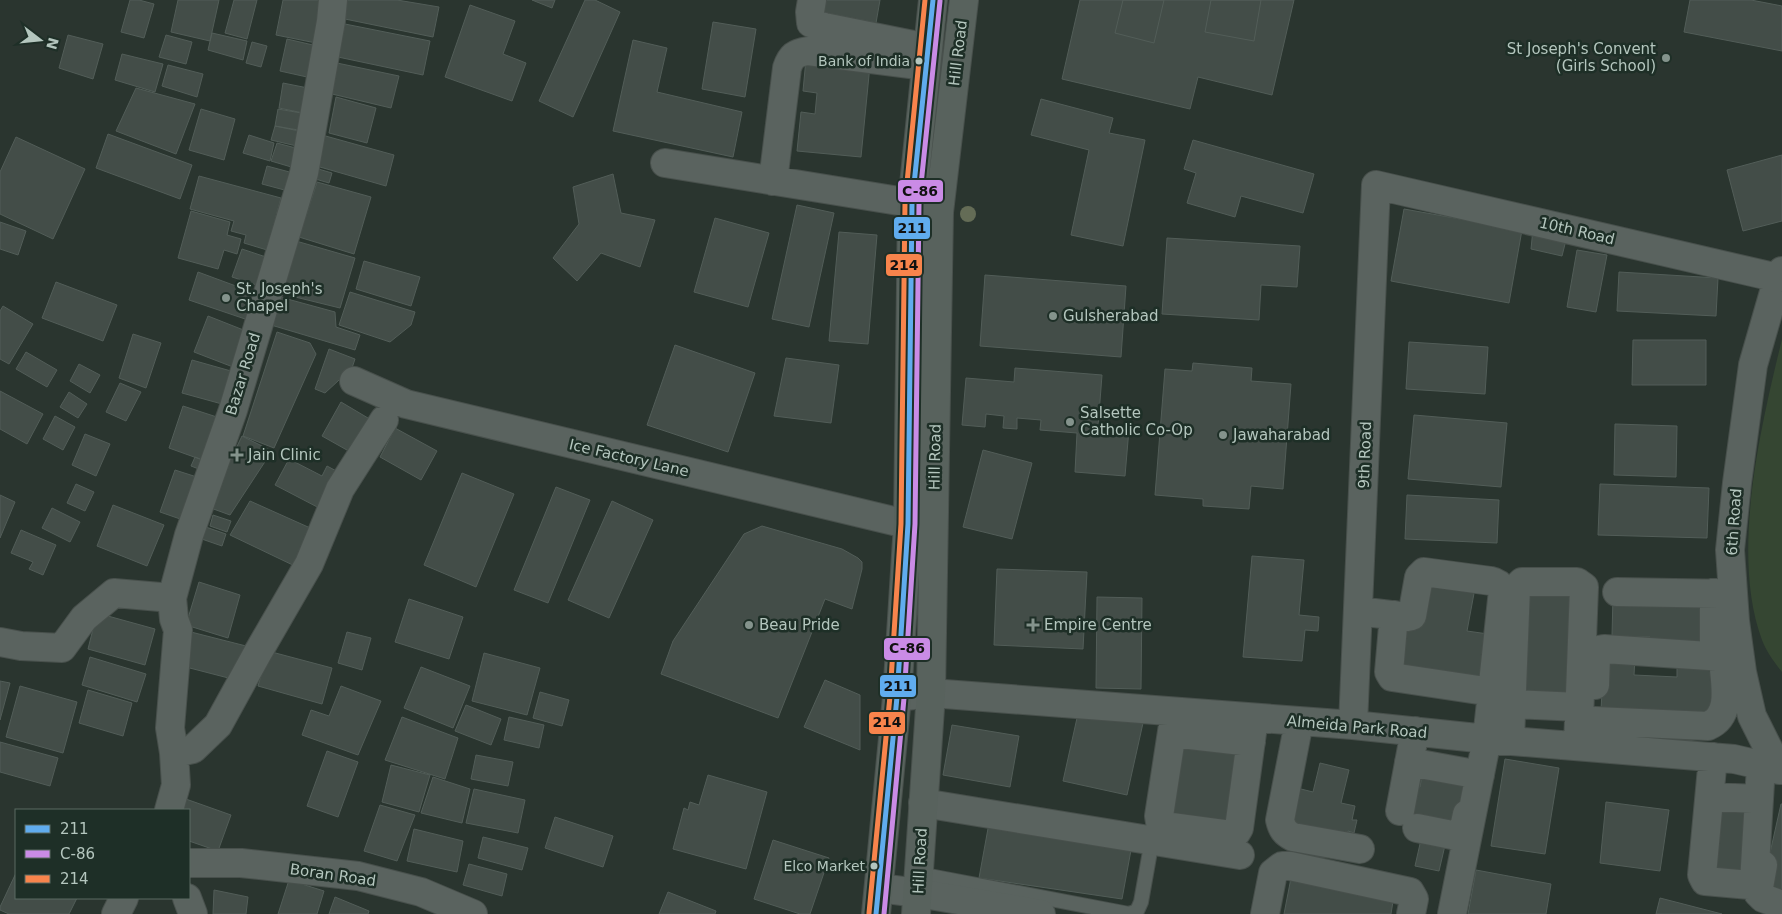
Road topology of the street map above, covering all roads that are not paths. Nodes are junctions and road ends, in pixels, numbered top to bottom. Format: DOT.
graph roads {
  1 [pos="333,0"];
  2 [pos="812,0"];
  3 [pos="933,0"];
  4 [pos="964,0"];
  5 [pos="927,57"];
  6 [pos="666,164"];
  7 [pos="773,181"];
  8 [pos="1376,185"];
  9 [pos="912,204"];
  10 [pos="940,207"];
  11 [pos="1780,274"];
  12 [pos="354,381"];
  13 [pos="384,420"];
  14 [pos="920,527"];
  15 [pos="1617,592"];
  16 [pos="1724,593"];
  17 [pos="172,598"];
  18 [pos="1358,611"];
  19 [pos="1394,615"];
  20 [pos="0,642"];
  21 [pos="1630,645"];
  22 [pos="1729,653"];
  23 [pos="930,693"];
  24 [pos="897,697"];
  25 [pos="1502,698"];
  26 [pos="1173,722"];
  27 [pos="1299,722"];
  28 [pos="1353,725"];
  29 [pos="1252,730"];
  30 [pos="1587,730"];
  31 [pos="1415,731"];
  32 [pos="1498,740"];
  33 [pos="174,753"];
  34 [pos="1713,757"];
  35 [pos="1409,762"];
  36 [pos="1774,769"];
  37 [pos="1478,774"];
  38 [pos="1710,797"];
  39 [pos="1760,799"];
  40 [pos="923,803"];
  41 [pos="169,809"];
  42 [pos="1152,840"];
  43 [pos="1360,849"];
  44 [pos="1240,855"];
  45 [pos="190,863"];
  46 [pos="918,894"];
  47 [pos="124,899"];
  48 [pos="187,899"];
  49 [pos="877,901"];
  50 [pos="1782,904"];
  51 [pos="1420,913"];
  52 [pos="116,914"];
  53 [pos="193,914"];
  54 [pos="473,914"];
  55 [pos="1041,914"];
  56 [pos="1265,914"];
  57 [pos="1452,914"];
  1 -- 17 [label="street, Bazar Road"];
  2 -- 5 [label="street"];
  3 -- 5 [label="main road, Hill Road"];
  4 -- 10 [label="main road, Hill Road"];
  5 -- 7 [label="street"];
  5 -- 9 [label="main road, Hill Road"];
  6 -- 7 [label="street"];
  7 -- 9 [label="street"];
  8 -- 11 [label="street, 10th Road"];
  8 -- 18 [label="street, 9th Road"];
  9 -- 10 [label="street"];
  9 -- 14 [label="main road, Hill Road"];
  10 -- 14 [label="main road, Hill Road"];
  11 -- 16 [label="street, 6th Road"];
  12 -- 14 [label="street, Ice Factory Lane"];
  13 -- 33 [label="street"];
  14 -- 23 [label="main road, Hill Road"];
  14 -- 24 [label="main road, Hill Road"];
  15 -- 16 [label="street"];
  16 -- 22 [label="street, 6th Road"];
  17 -- 20 [label="street"];
  17 -- 33 [label="street"];
  18 -- 19 [label="street"];
  18 -- 28 [label="street, 9th Road"];
  19 -- 25 [label="street"];
  19 -- 25 [label="street"];
  21 -- 22 [label="street"];
  22 -- 30 [label="street"];
  22 -- 30 [label="street"];
  22 -- 36 [label="street, 6th Road"];
  23 -- 24 [label="street, Almeida Park Road"];
  23 -- 26 [label="street, Almeida Park Road"];
  23 -- 40 [label="main road, Hill Road"];
  24 -- 49 [label="main road, Hill Road"];
  25 -- 30 [label="street"];
  25 -- 30 [label="street"];
  25 -- 32 [label="street"];
  26 -- 29 [label="street, Almeida Park Road"];
  26 -- 29 [label="street"];
  27 -- 28 [label="street, Almeida Park Road"];
  27 -- 29 [label="street, Almeida Park Road"];
  27 -- 43 [label="street"];
  28 -- 31 [label="street, Almeida Park Road"];
  30 -- 32 [label="street, Almeida Park Road"];
  30 -- 34 [label="street, Almeida Park Road"];
  31 -- 32 [label="street, Almeida Park Road"];
  31 -- 35 [label="street"];
  32 -- 37 [label="street"];
  33 -- 41 [label="street"];
  34 -- 36 [label="street, Almeida Park Road"];
  34 -- 38 [label="street"];
  35 -- 37 [label="street"];
  35 -- 37 [label="street"];
  36 -- 39 [label="street"];
  36 -- 50 [label="street"];
  37 -- 57 [label="street"];
  38 -- 39 [label="street"];
  38 -- 39 [label="street"];
  40 -- 42 [label="street"];
  40 -- 46 [label="main road, Hill Road"];
  42 -- 44 [label="street"];
  42 -- 46 [label="lane"];
  45 -- 54 [label="street, Boran Road"];
  46 -- 49 [label="street"];
  46 -- 55 [label="street"];
  47 -- 52 [label="street"];
  48 -- 53 [label="street"];
  51 -- 56 [label="street"];
}
